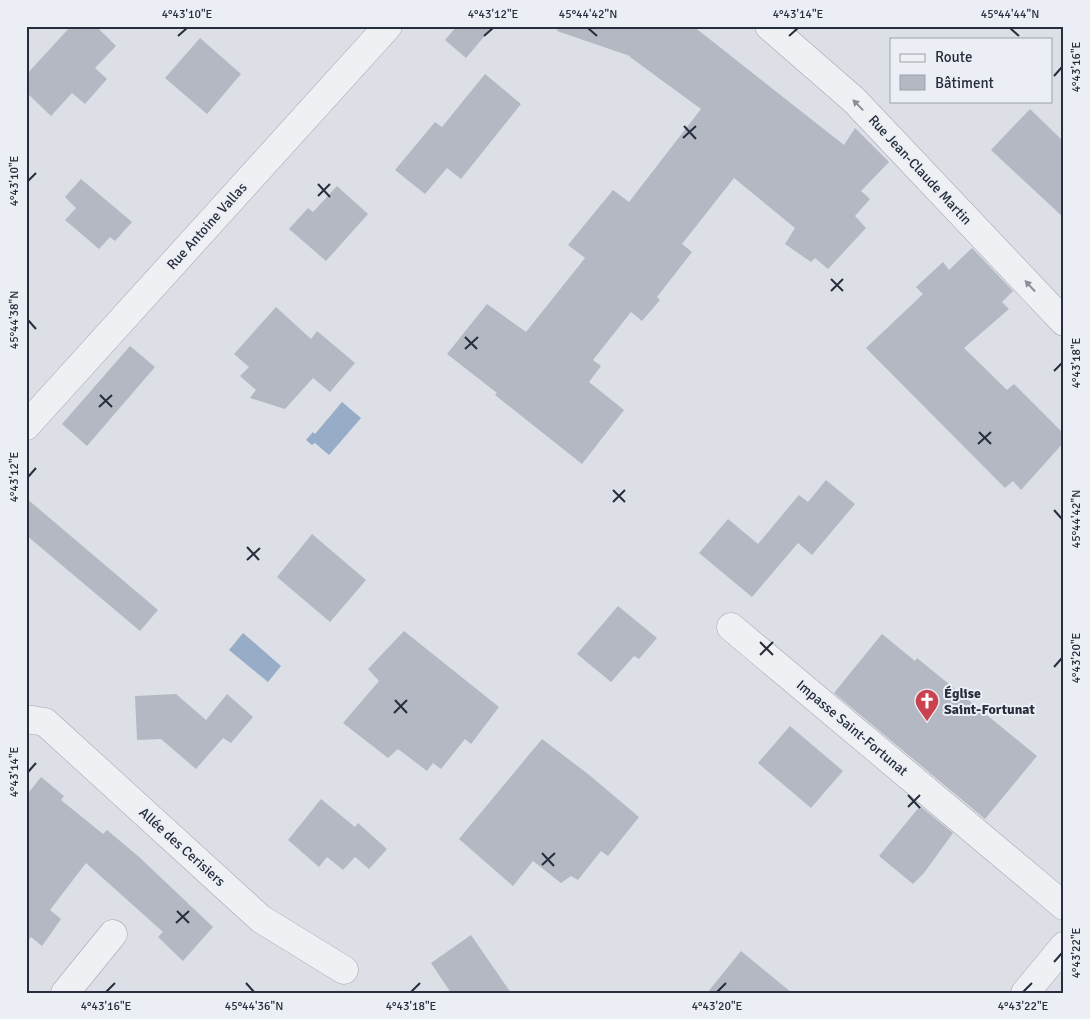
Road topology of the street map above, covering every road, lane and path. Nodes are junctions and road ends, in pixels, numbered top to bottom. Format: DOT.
graph roads {
  1 [pos="388,26"];
  2 [pos="769,26"];
  3 [pos="1064,322"];
  4 [pos="26,426"];
  5 [pos="731,627"];
  6 [pos="26,719"];
  7 [pos="1064,906"];
  8 [pos="113,934"];
  9 [pos="1064,946"];
  10 [pos="344,970"];
  11 [pos="65,993"];
  12 [pos="1025,993"];
  1 -- 4 [label="street, Rue Antoine Vallas"];
  3 -- 2 [label="street, Rue Jean-Claude Martin, one-way"];
  5 -- 7 [label="street, Impasse Saint-Fortunat"];
  6 -- 10 [label="street, Allée des Cerisiers"];
  8 -- 11 [label="street"];
  9 -- 12 [label="street"];
}
